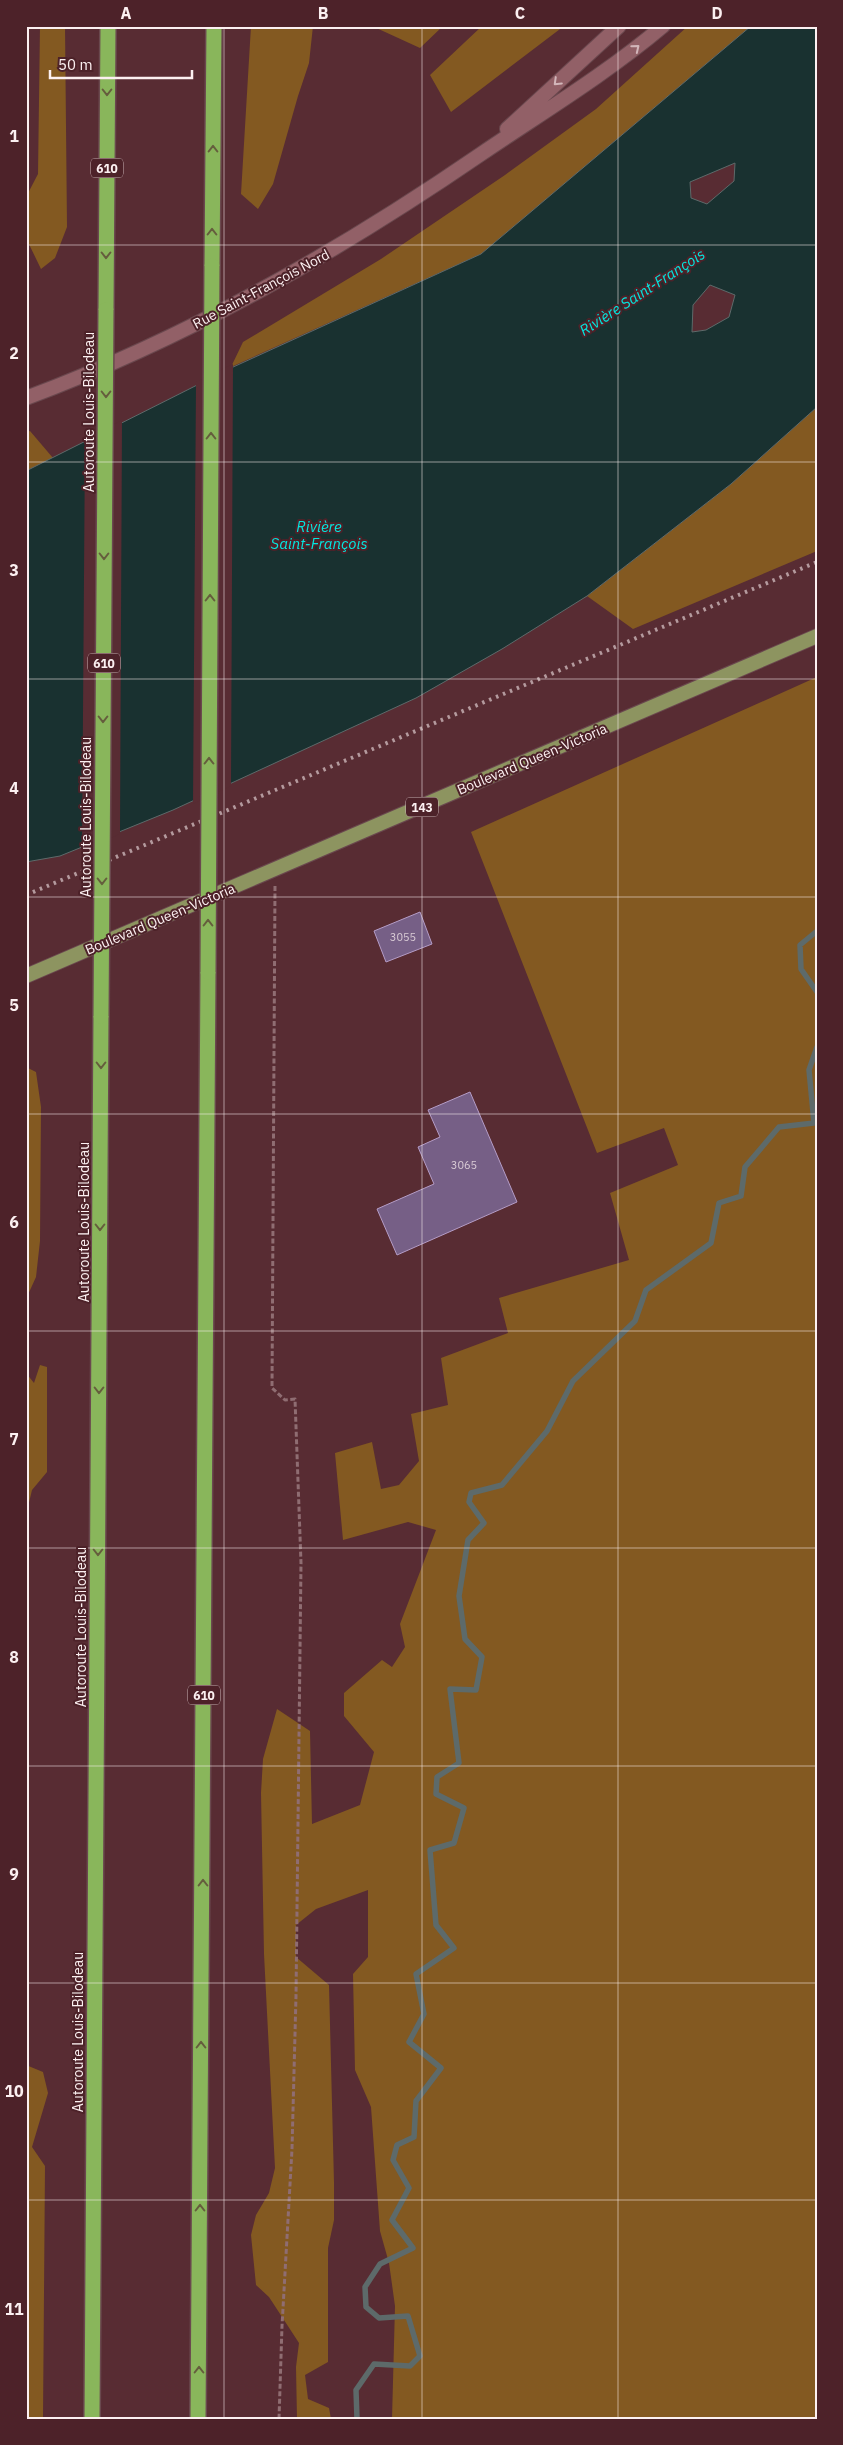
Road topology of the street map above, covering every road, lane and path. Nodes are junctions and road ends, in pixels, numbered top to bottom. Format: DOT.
graph roads {
  1 [pos="108,26"];
  2 [pos="214,26"];
  3 [pos="619,26"];
  4 [pos="663,26"];
  5 [pos="481,154"];
  6 [pos="26,398"];
  7 [pos="817,636"];
  8 [pos="275,870"];
  9 [pos="26,976"];
  10 [pos="92,2419"];
  11 [pos="198,2419"];
  12 [pos="279,2419"];
  1 -- 10 [label="highway, Autoroute Louis-Bilodeau / 610, one-way, bridge"];
  11 -- 2 [label="highway, 610, one-way, bridge"];
  3 -- 5 [label="street, Rue Saint-François Nord, one-way"];
  5 -- 4 [label="street, Rue Saint-François Nord, one-way"];
  5 -- 6 [label="street, Rue Saint-François Nord"];
  7 -- 8 [label="main road, Boulevard Queen-Victoria / 143"];
  8 -- 9 [label="main road, Boulevard Queen-Victoria / 143"];
  8 -- 12 [label="path"];
}
